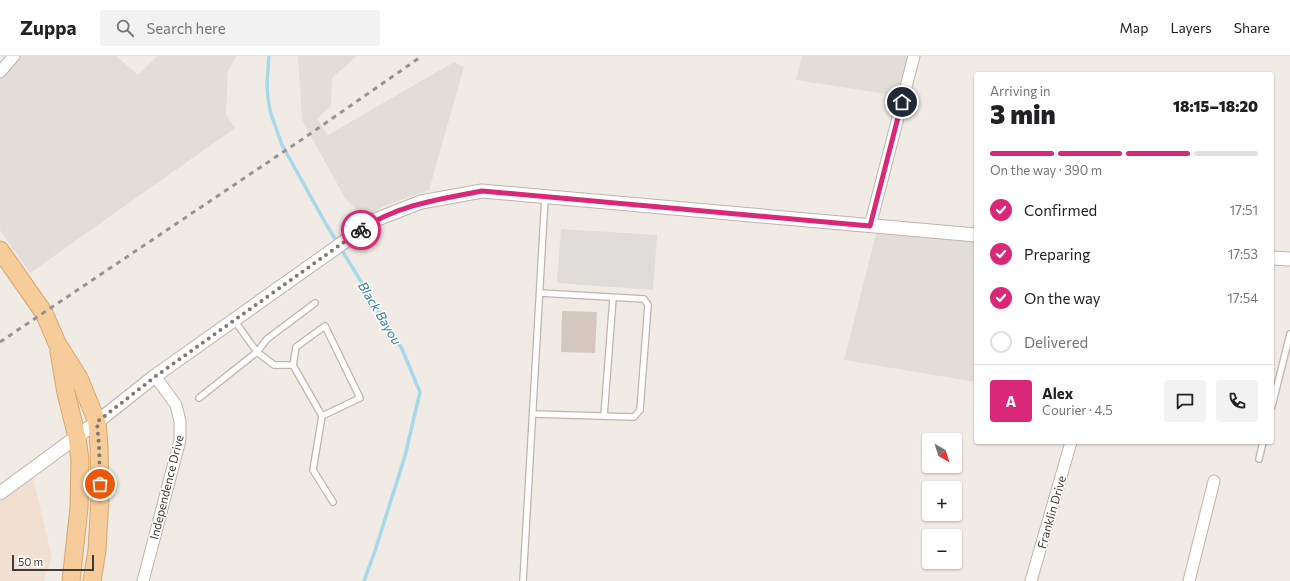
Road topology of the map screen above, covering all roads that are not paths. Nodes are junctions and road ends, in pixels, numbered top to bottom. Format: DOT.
graph roads {
  1 [pos="14,56"];
  2 [pos="914,56"];
  3 [pos="0,72"];
  4 [pos="545,197"];
  5 [pos="870,226"];
  6 [pos="974,235"];
  7 [pos="0,250"];
  8 [pos="1274,258"];
  9 [pos="1290,259"];
  10 [pos="540,293"];
  11 [pos="613,298"];
  12 [pos="315,303"];
  13 [pos="234,320"];
  14 [pos="1290,334"];
  15 [pos="57,343"];
  16 [pos="257,352"];
  17 [pos="293,365"];
  18 [pos="156,376"];
  19 [pos="199,398"];
  20 [pos="1274,398"];
  21 [pos="533,414"];
  22 [pos="322,416"];
  23 [pos="604,416"];
  24 [pos="97,422"];
  25 [pos="77,437"];
  26 [pos="1070,444"];
  27 [pos="1262,444"];
  28 [pos="1258,459"];
  29 [pos="1214,481"];
  30 [pos="0,493"];
  31 [pos="333,502"];
  32 [pos="71,581"];
  33 [pos="92,581"];
  34 [pos="143,581"];
  35 [pos="523,581"];
  36 [pos="1031,581"];
  37 [pos="1189,581"];
  1 -- 3 [label="street"];
  2 -- 5 [label="street"];
  4 -- 5 [label="street"];
  4 -- 10 [label="lane"];
  4 -- 13 [label="street"];
  5 -- 6 [label="street"];
  7 -- 15 [label="main road"];
  8 -- 9 [label="street"];
  10 -- 11 [label="lane"];
  10 -- 21 [label="lane"];
  11 -- 23 [label="lane"];
  11 -- 23 [label="lane"];
  12 -- 16 [label="lane"];
  13 -- 16 [label="lane"];
  13 -- 18 [label="street"];
  14 -- 20 [label="lane"];
  15 -- 24 [label="main road"];
  15 -- 25 [label="main road"];
  16 -- 17 [label="lane"];
  16 -- 19 [label="lane"];
  17 -- 22 [label="lane"];
  17 -- 22 [label="lane"];
  18 -- 24 [label="street"];
  18 -- 34 [label="street, Independence Drive"];
  21 -- 23 [label="lane"];
  21 -- 35 [label="lane"];
  22 -- 31 [label="lane"];
  24 -- 25 [label="street"];
  24 -- 33 [label="main road"];
  25 -- 30 [label="street"];
  25 -- 32 [label="main road"];
  26 -- 36 [label="street, Franklin Drive"];
  27 -- 28 [label="lane"];
  29 -- 37 [label="street"];
}
